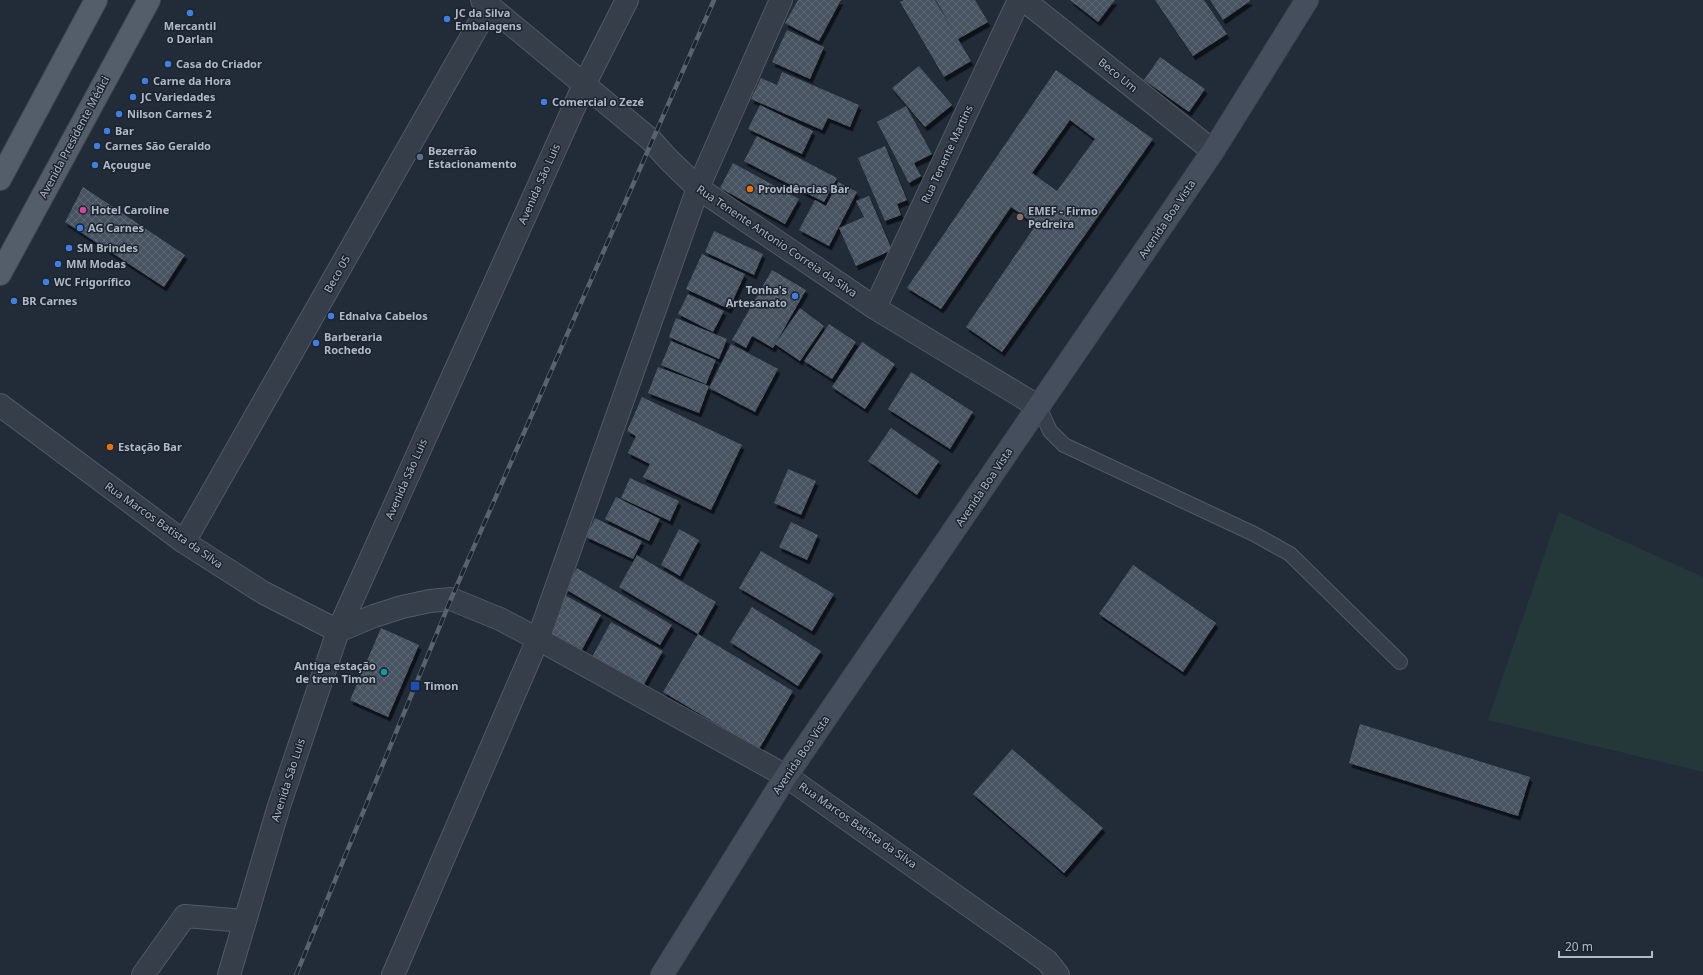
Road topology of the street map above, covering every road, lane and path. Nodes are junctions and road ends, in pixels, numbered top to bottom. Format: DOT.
graph roads {
  1 [pos="96,0"];
  2 [pos="149,0"];
  3 [pos="627,0"];
  4 [pos="781,0"];
  5 [pos="1019,0"];
  6 [pos="1024,0"];
  7 [pos="1307,0"];
  8 [pos="485,3"];
  9 [pos="584,85"];
  10 [pos="1213,151"];
  11 [pos="0,179"];
  12 [pos="698,188"];
  13 [pos="0,274"];
  14 [pos="875,308"];
  15 [pos="0,405"];
  16 [pos="1039,407"];
  17 [pos="184,542"];
  18 [pos="338,631"];
  19 [pos="538,639"];
  20 [pos="1400,662"];
  21 [pos="786,776"];
  22 [pos="245,921"];
  23 [pos="143,975"];
  24 [pos="229,975"];
  25 [pos="393,975"];
  26 [pos="662,975"];
  27 [pos="1058,975"];
  1 -- 11 [label="main road"];
  2 -- 13 [label="main road, Avenida Presidente Médici"];
  3 -- 9 [label="street, Avenida São Luis"];
  4 -- 12 [label="street"];
  5 -- 14 [label="street, Rua Tenente Martins"];
  6 -- 10 [label="street, Beco Um"];
  7 -- 10 [label="street, Avenida Boa Vista"];
  8 -- 9 [label="street, Rua Tenente Antonio Correia da Silva"];
  8 -- 17 [label="street, Beco 05"];
  9 -- 12 [label="street, Rua Tenente Antonio Correia da Silva"];
  9 -- 18 [label="street, Avenida São Luis"];
  10 -- 16 [label="street, Avenida Boa Vista"];
  12 -- 14 [label="street, Rua Tenente Antonio Correia da Silva"];
  12 -- 19 [label="street"];
  14 -- 16 [label="street, Rua Tenente Antonio Correia da Silva"];
  15 -- 17 [label="street, Rua Marcos Batista da Silva"];
  16 -- 20 [label="lane"];
  16 -- 21 [label="street, Avenida Boa Vista"];
  17 -- 18 [label="street, Rua Marcos Batista da Silva"];
  18 -- 19 [label="street, Rua Marcos Batista da Silva"];
  18 -- 22 [label="street, Avenida São Luis"];
  19 -- 21 [label="street, Rua Marcos Batista da Silva"];
  19 -- 25 [label="street"];
  21 -- 26 [label="street, Avenida Boa Vista"];
  21 -- 27 [label="street, Rua Marcos Batista da Silva"];
  22 -- 23 [label="street"];
  22 -- 24 [label="street, Avenida São Luis"];
}
